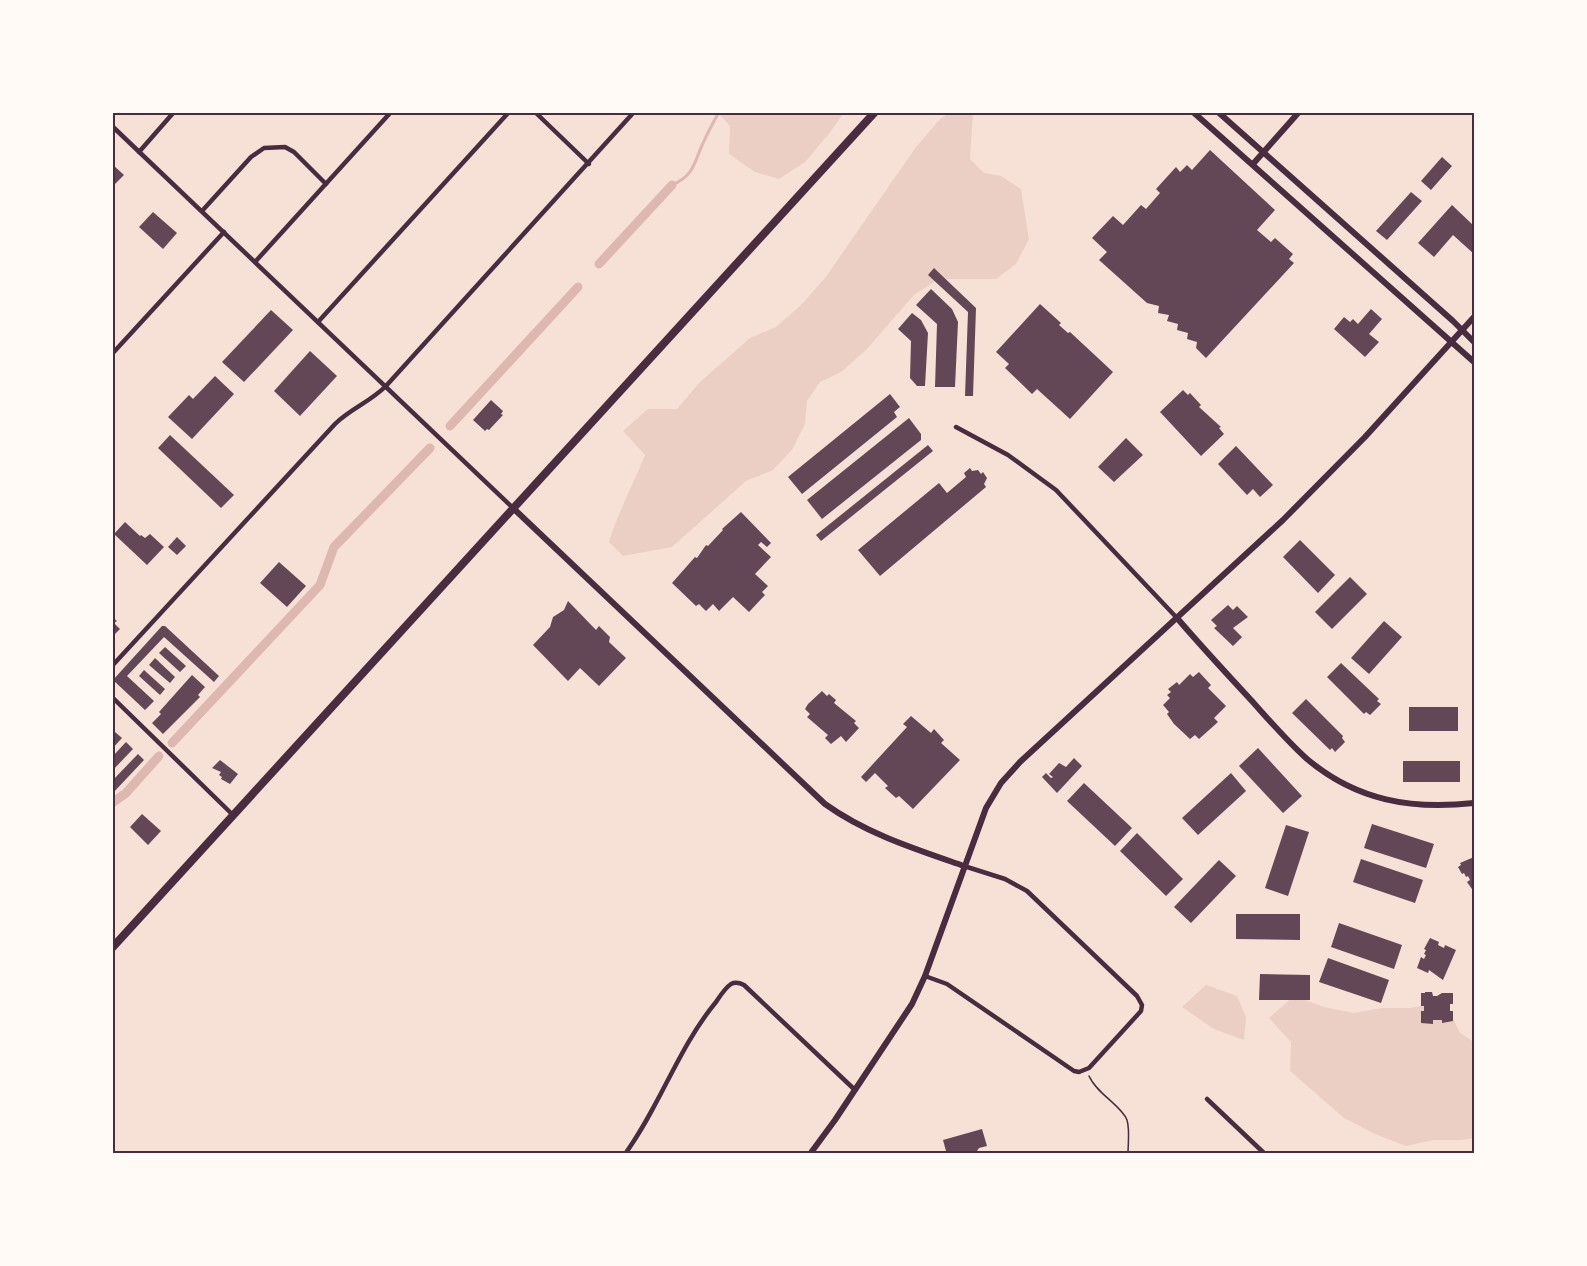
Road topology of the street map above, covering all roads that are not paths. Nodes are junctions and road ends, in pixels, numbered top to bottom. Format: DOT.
graph roads {
  1 [pos="174,112"];
  2 [pos="391,112"];
  3 [pos="509,112"];
  4 [pos="535,112"];
  5 [pos="634,112"];
  6 [pos="875,112"];
  7 [pos="1193,112"];
  8 [pos="1218,112"];
  9 [pos="1299,112"];
  10 [pos="112,126"];
  11 [pos="139,152"];
  12 [pos="1263,153"];
  13 [pos="589,164"];
  14 [pos="1253,164"];
  15 [pos="326,184"];
  16 [pos="202,211"];
  17 [pos="224,232"];
  18 [pos="255,262"];
  19 [pos="1474,317"];
  20 [pos="318,322"];
  21 [pos="1463,330"];
  22 [pos="1452,342"];
  23 [pos="1474,342"];
  24 [pos="112,354"];
  25 [pos="1474,362"];
  26 [pos="386,386"];
  27 [pos="956,427"];
  28 [pos="513,508"];
  29 [pos="1177,618"];
  30 [pos="112,666"];
  31 [pos="112,697"];
  32 [pos="1474,803"];
  33 [pos="234,816"];
  34 [pos="964,866"];
  35 [pos="112,948"];
  36 [pos="925,976"];
  37 [pos="855,1090"];
  38 [pos="1207,1099"];
  39 [pos="625,1154"];
  40 [pos="810,1154"];
  41 [pos="1265,1154"];
  1 -- 11 [label="street"];
  2 -- 15 [label="street"];
  3 -- 20 [label="street"];
  4 -- 13 [label="street"];
  5 -- 13 [label="street"];
  6 -- 28 [label="main road"];
  7 -- 14 [label="street"];
  8 -- 12 [label="street"];
  9 -- 12 [label="street"];
  10 -- 11 [label="street"];
  11 -- 16 [label="street"];
  12 -- 14 [label="street"];
  12 -- 21 [label="street"];
  13 -- 26 [label="street"];
  14 -- 22 [label="street"];
  15 -- 16 [label="street"];
  15 -- 18 [label="street"];
  16 -- 17 [label="street"];
  17 -- 18 [label="street"];
  17 -- 24 [label="street"];
  18 -- 20 [label="street"];
  19 -- 21 [label="street"];
  20 -- 26 [label="street"];
  21 -- 22 [label="street"];
  21 -- 23 [label="street"];
  22 -- 25 [label="street"];
  22 -- 29 [label="street"];
  26 -- 28 [label="street"];
  26 -- 30 [label="street"];
  27 -- 29 [label="street"];
  28 -- 33 [label="main road"];
  28 -- 34 [label="street"];
  29 -- 32 [label="street"];
  29 -- 34 [label="street"];
  31 -- 33 [label="street"];
  33 -- 35 [label="main road"];
  34 -- 36 [label="street"];
  34 -- 36 [label="street"];
  36 -- 37 [label="street"];
  37 -- 39 [label="street"];
  37 -- 40 [label="street"];
  38 -- 41 [label="street"];
}
